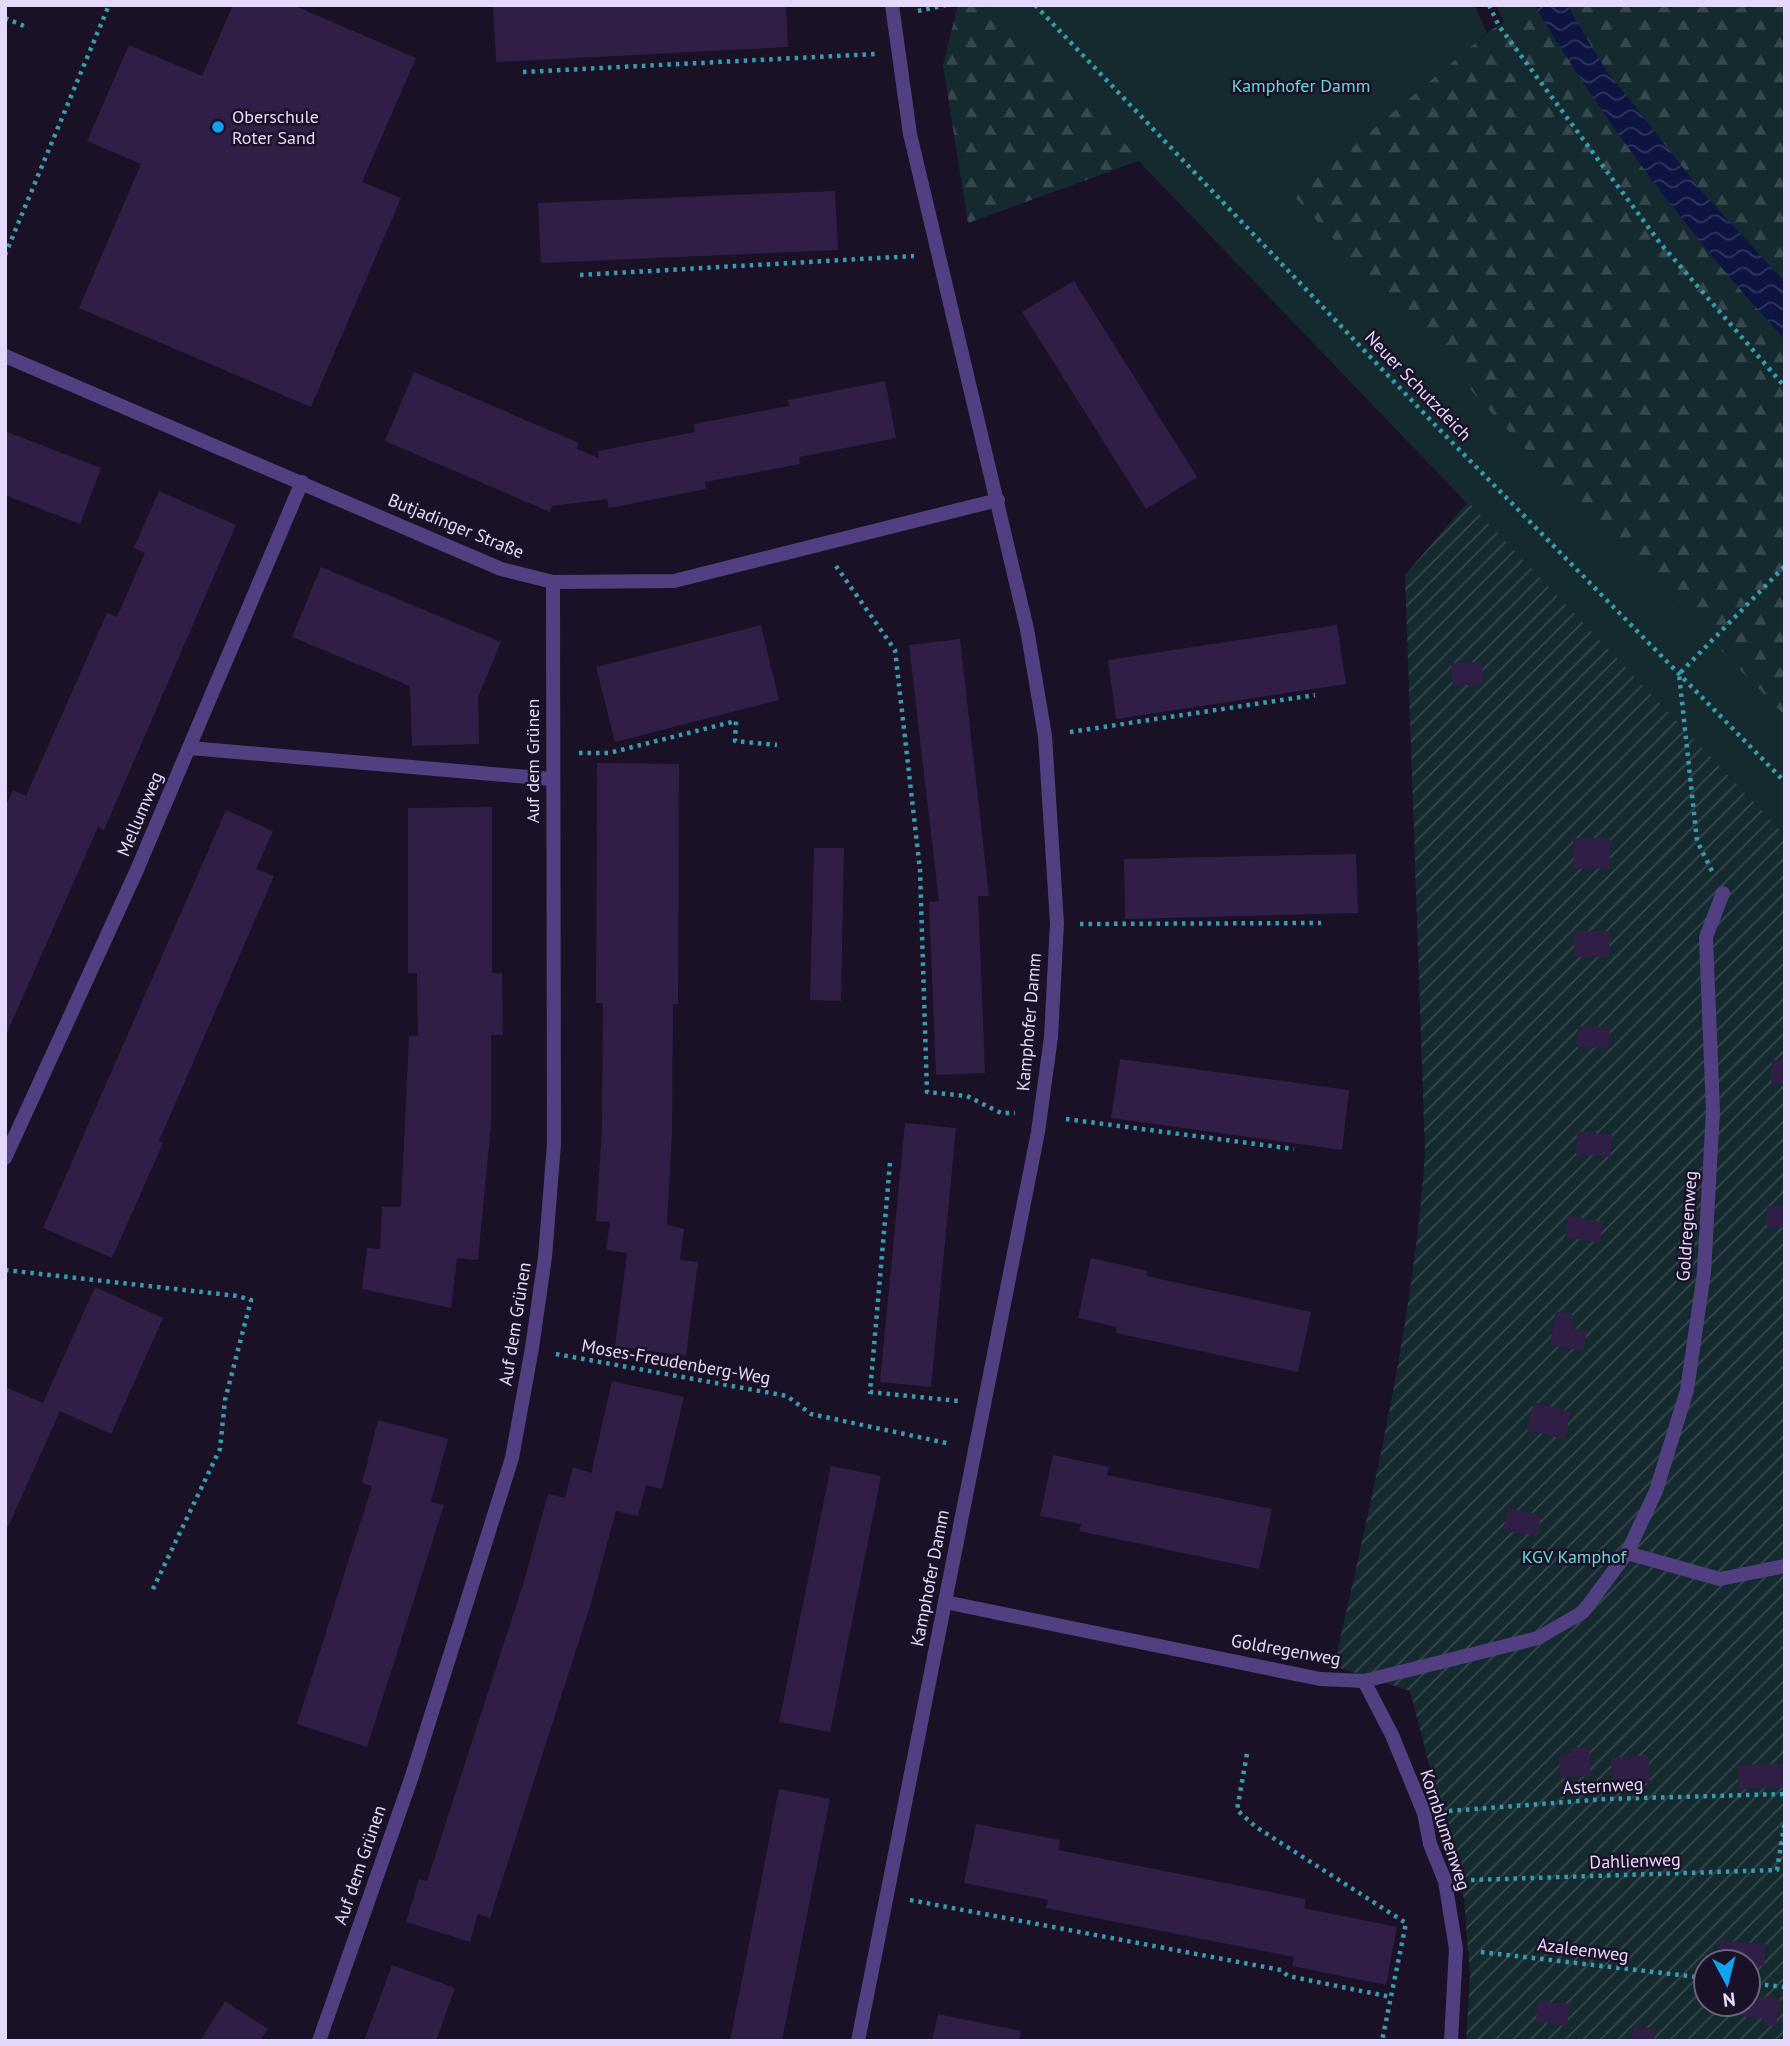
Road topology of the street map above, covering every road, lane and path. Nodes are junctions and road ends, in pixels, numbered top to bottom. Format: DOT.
graph roads {
  1 [pos="109,5"];
  2 [pos="892,5"];
  3 [pos="1035,5"];
  4 [pos="1489,5"];
  5 [pos="5,18"];
  6 [pos="24,26"];
  7 [pos="899,53"];
  8 [pos="523,72"];
  9 [pos="937,253"];
  10 [pos="5,255"];
  11 [pos="580,275"];
  12 [pos="5,355"];
  13 [pos="1785,387"];
  14 [pos="302,482"];
  15 [pos="998,500"];
  16 [pos="821,544"];
  17 [pos="1785,566"];
  18 [pos="552,582"];
  19 [pos="1679,674"];
  20 [pos="1315,695"];
  21 [pos="1045,736"];
  22 [pos="777,745"];
  23 [pos="190,748"];
  24 [pos="552,753"];
  25 [pos="552,779"];
  26 [pos="1785,782"];
  27 [pos="1723,893"];
  28 [pos="1057,923"];
  29 [pos="1321,923"];
  30 [pos="1040,1115"];
  31 [pos="1294,1149"];
  32 [pos="5,1158"];
  33 [pos="890,1163"];
  34 [pos="5,1270"];
  35 [pos="532,1348"];
  36 [pos="983,1406"];
  37 [pos="974,1449"];
  38 [pos="1627,1553"];
  39 [pos="1785,1566"];
  40 [pos="152,1591"];
  41 [pos="945,1602"];
  42 [pos="1364,1681"];
  43 [pos="1247,1754"];
  44 [pos="1785,1794"];
  45 [pos="1424,1813"];
  46 [pos="1785,1821"];
  47 [pos="1445,1881"];
  48 [pos="887,1896"];
  49 [pos="1456,1949"];
  50 [pos="1692,1976"];
  51 [pos="1762,1985"];
  52 [pos="1785,1987"];
  53 [pos="1391,1997"];
  54 [pos="319,2041"];
  55 [pos="858,2041"];
  56 [pos="1382,2041"];
  57 [pos="1451,2041"];
  1 -- 10 [label="path"];
  2 -- 7 [label="street, Kamphofer Damm"];
  3 -- 19 [label="path, Neuer Schutzdeich"];
  4 -- 13 [label="path"];
  5 -- 6 [label="path"];
  7 -- 8 [label="path"];
  7 -- 9 [label="street, Kamphofer Damm"];
  9 -- 11 [label="path"];
  9 -- 15 [label="street, Kamphofer Damm"];
  12 -- 14 [label="street, Butjadinger Straße"];
  14 -- 18 [label="street, Butjadinger Straße"];
  14 -- 23 [label="street, Mellumweg"];
  15 -- 16 [label="street, Butjadinger Straße"];
  15 -- 21 [label="street, Kamphofer Damm"];
  16 -- 18 [label="street, Butjadinger Straße"];
  16 -- 30 [label="path"];
  17 -- 19 [label="path"];
  18 -- 24 [label="street, Auf dem Grünen"];
  19 -- 26 [label="path, Neuer Schutzdeich"];
  19 -- 27 [label="path"];
  20 -- 21 [label="path"];
  21 -- 28 [label="street, Kamphofer Damm"];
  22 -- 24 [label="path"];
  23 -- 25 [label="street"];
  23 -- 32 [label="street, Mellumweg"];
  24 -- 25 [label="street, Auf dem Grünen"];
  25 -- 35 [label="street, Auf dem Grünen"];
  27 -- 38 [label="street, Goldregenweg"];
  28 -- 29 [label="path"];
  28 -- 30 [label="street, Kamphofer Damm"];
  30 -- 31 [label="path"];
  30 -- 36 [label="street, Kamphofer Damm"];
  33 -- 36 [label="path"];
  34 -- 40 [label="path"];
  35 -- 37 [label="path, Moses-Freudenberg-Weg"];
  35 -- 54 [label="street, Auf dem Grünen"];
  36 -- 37 [label="street, Kamphofer Damm"];
  37 -- 41 [label="street, Kamphofer Damm"];
  38 -- 39 [label="street"];
  38 -- 42 [label="street, Goldregenweg"];
  41 -- 42 [label="street, Goldregenweg"];
  41 -- 48 [label="street, Kamphofer Damm"];
  42 -- 45 [label="street, Kornblumenweg"];
  43 -- 53 [label="path"];
  44 -- 45 [label="path, Asternweg"];
  45 -- 47 [label="street, Kornblumenweg"];
  46 -- 47 [label="path, Dahlienweg"];
  47 -- 49 [label="street, Kornblumenweg"];
  48 -- 53 [label="path"];
  48 -- 55 [label="street, Kamphofer Damm"];
  49 -- 50 [label="path, Azaleenweg"];
  49 -- 57 [label="street, Kornblumenweg"];
  51 -- 52 [label="path"];
  53 -- 56 [label="path"];
}
